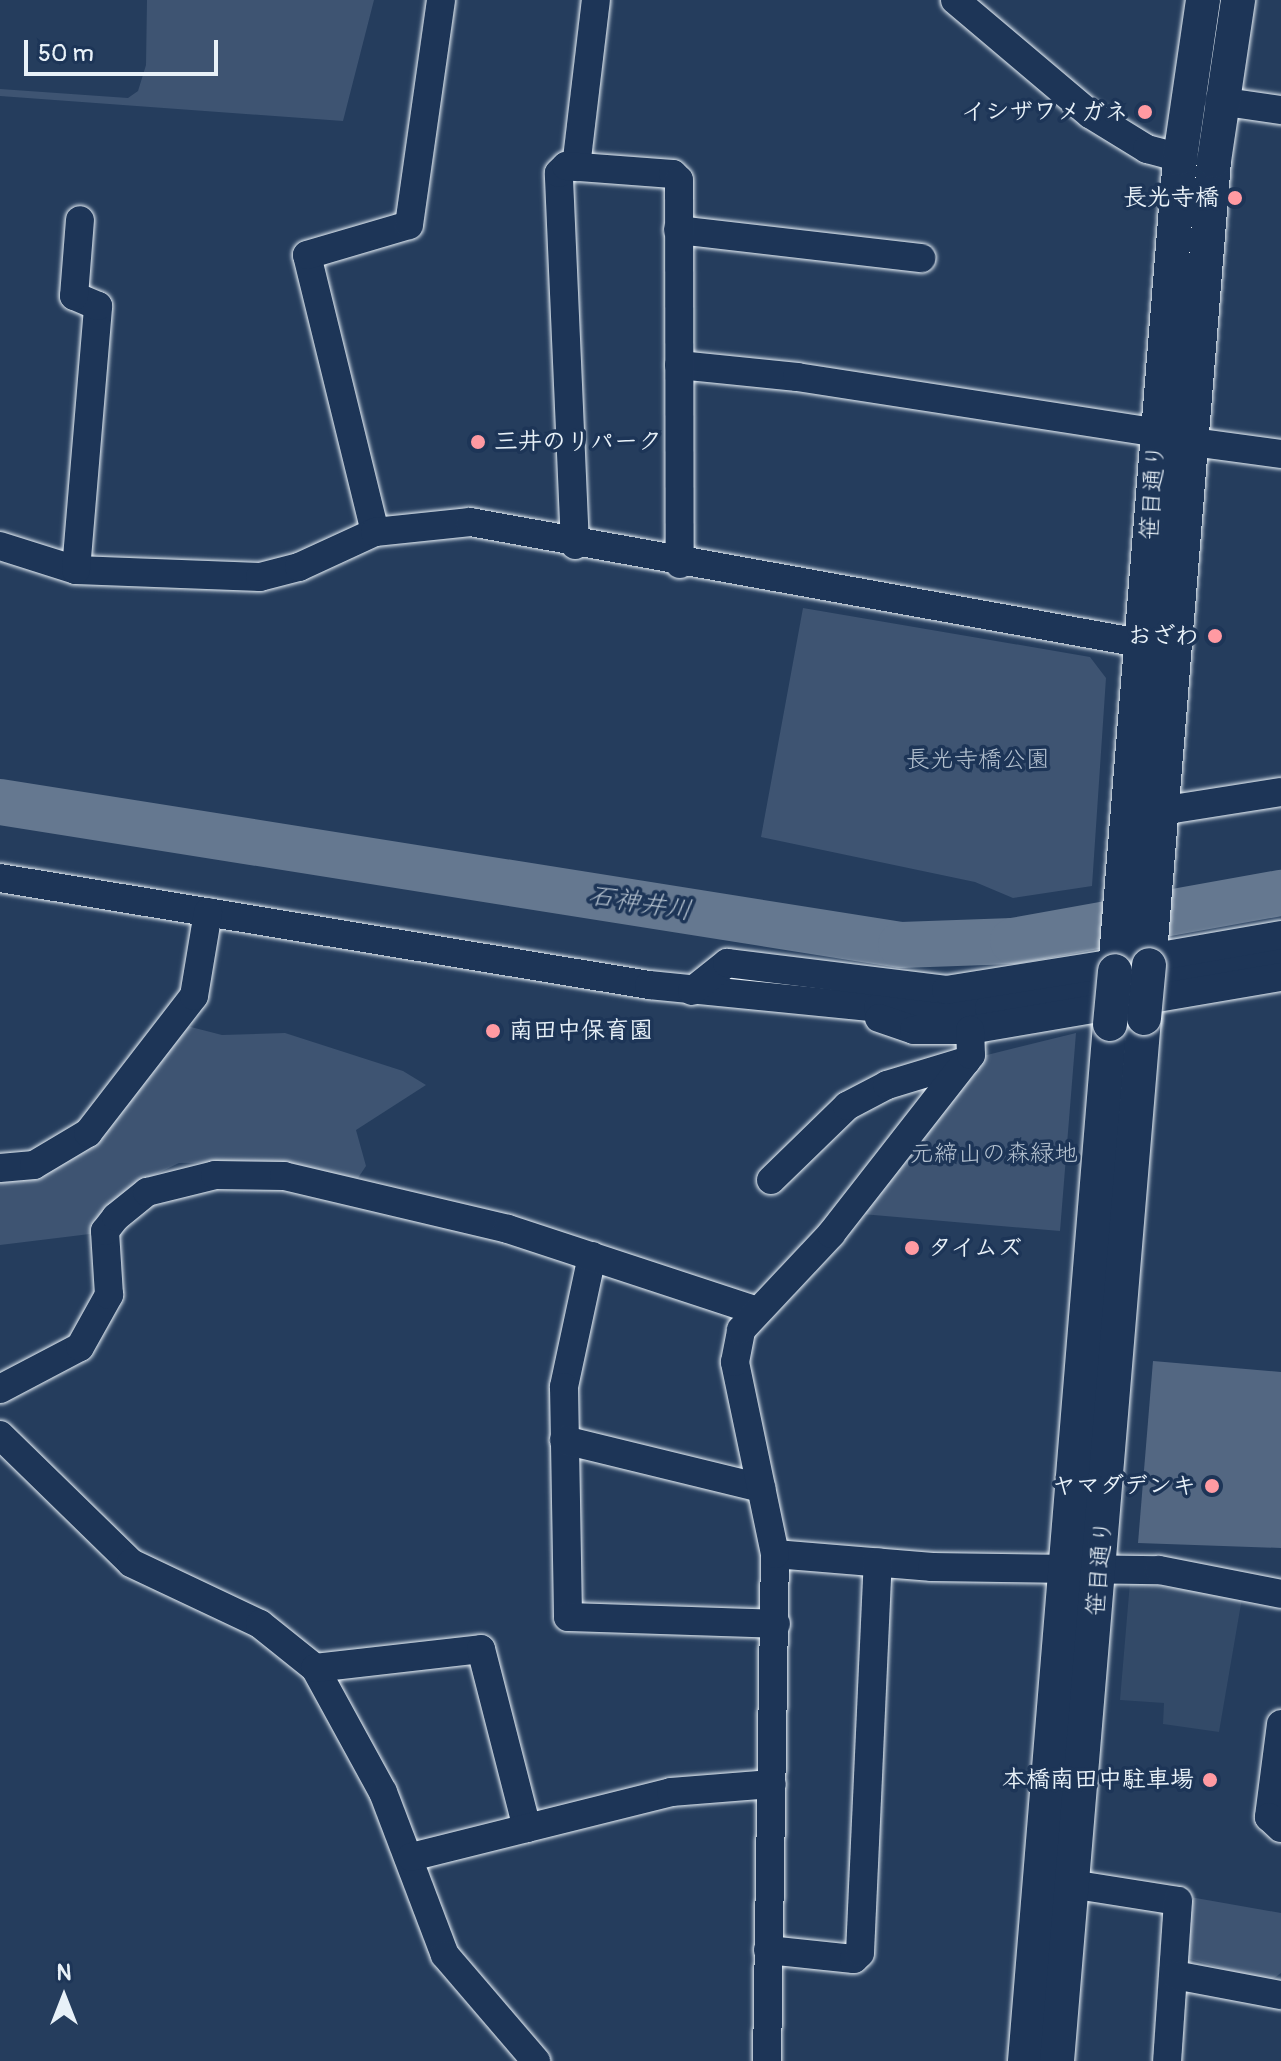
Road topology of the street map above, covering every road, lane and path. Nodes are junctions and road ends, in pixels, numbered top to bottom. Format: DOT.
graph roads {
  1 [pos="441,0"];
  2 [pos="596,0"];
  3 [pos="955,0"];
  4 [pos="1203,0"];
  5 [pos="1238,0"];
  6 [pos="1219,101"];
  7 [pos="1281,110"];
  8 [pos="1180,158"];
  9 [pos="576,167"];
  10 [pos="80,220"];
  11 [pos="678,230"];
  12 [pos="921,258"];
  13 [pos="679,365"];
  14 [pos="1157,433"];
  15 [pos="1193,442"];
  16 [pos="1281,454"];
  17 [pos="375,532"];
  18 [pos="575,545"];
  19 [pos="0,546"];
  20 [pos="680,564"];
  21 [pos="76,570"];
  22 [pos="1142,643"];
  23 [pos="1175,649"];
  24 [pos="1281,792"];
  25 [pos="1161,811"];
  26 [pos="1139,874"];
  27 [pos="0,878"];
  28 [pos="208,912"];
  29 [pos="1281,935"];
  30 [pos="1281,957"];
  31 [pos="1132,961"];
  32 [pos="1281,977"];
  33 [pos="692,991"];
  34 [pos="828,1002"];
  35 [pos="970,1030"];
  36 [pos="966,1061"];
  37 [pos="0,1168"];
  38 [pos="771,1180"];
  39 [pos="592,1256"];
  40 [pos="755,1310"];
  41 [pos="0,1389"];
  42 [pos="0,1435"];
  43 [pos="564,1440"];
  44 [pos="761,1488"];
  45 [pos="775,1554"];
  46 [pos="878,1562"];
  47 [pos="1084,1569"];
  48 [pos="1281,1594"];
  49 [pos="776,1624"];
  50 [pos="315,1668"];
  51 [pos="1281,1724"];
  52 [pos="772,1784"];
  53 [pos="527,1828"];
  54 [pos="1281,1828"];
  55 [pos="411,1857"];
  56 [pos="1071,1884"];
  57 [pos="768,1950"];
  58 [pos="1175,1975"];
  59 [pos="1281,1995"];
  60 [pos="536,2061"];
  61 [pos="767,2061"];
  62 [pos="1025,2061"];
  63 [pos="1057,2061"];
  64 [pos="1167,2061"];
  1 -- 17 [label="street"];
  2 -- 9 [label="street"];
  3 -- 8 [label="street"];
  4 -- 8 [label="main road, 笹目通り"];
  5 -- 6 [label="main road, 笹目通り"];
  6 -- 7 [label="street"];
  6 -- 15 [label="main road, 笹目通り"];
  8 -- 14 [label="main road, 笹目通り"];
  9 -- 11 [label="street"];
  9 -- 18 [label="street"];
  10 -- 21 [label="street"];
  11 -- 12 [label="street"];
  11 -- 13 [label="street"];
  13 -- 14 [label="street"];
  13 -- 20 [label="street"];
  14 -- 22 [label="main road, 笹目通り"];
  15 -- 16 [label="street"];
  15 -- 23 [label="main road, 笹目通り"];
  17 -- 18 [label="street"];
  17 -- 21 [label="street"];
  18 -- 20 [label="street"];
  19 -- 21 [label="street"];
  20 -- 22 [label="street"];
  22 -- 23 [label="street"];
  22 -- 26 [label="main road, 笹目通り"];
  23 -- 25 [label="main road, 笹目通り"];
  24 -- 25 [label="street"];
  25 -- 26 [label="main road, 笹目通り"];
  26 -- 31 [label="main road, 笹目通り"];
  27 -- 28 [label="street"];
  28 -- 33 [label="street"];
  28 -- 37 [label="street"];
  29 -- 31 [label="street"];
  30 -- 34 [label="street"];
  31 -- 33 [label="street"];
  31 -- 47 [label="main road, 笹目通り, bridge"];
  31 -- 47 [label="main road, 笹目通り, bridge"];
  32 -- 35 [label="street"];
  33 -- 34 [label="street"];
  34 -- 35 [label="street"];
  35 -- 36 [label="street"];
  36 -- 38 [label="street"];
  36 -- 40 [label="street"];
  39 -- 40 [label="street"];
  39 -- 41 [label="street"];
  39 -- 43 [label="street"];
  40 -- 44 [label="street"];
  42 -- 50 [label="street"];
  43 -- 44 [label="street"];
  43 -- 49 [label="street"];
  44 -- 45 [label="street"];
  45 -- 46 [label="street"];
  45 -- 49 [label="street"];
  46 -- 47 [label="street"];
  46 -- 57 [label="street"];
  47 -- 48 [label="street"];
  47 -- 56 [label="main road, 笹目通り"];
  47 -- 62 [label="main road, 笹目通り"];
  49 -- 52 [label="street"];
  50 -- 53 [label="street"];
  50 -- 55 [label="street"];
  51 -- 54 [label="street"];
  52 -- 53 [label="street"];
  52 -- 57 [label="street"];
  53 -- 55 [label="street"];
  55 -- 60 [label="street"];
  56 -- 58 [label="street"];
  56 -- 63 [label="main road, 笹目通り"];
  57 -- 61 [label="street"];
  58 -- 59 [label="street"];
  58 -- 64 [label="street"];
}
